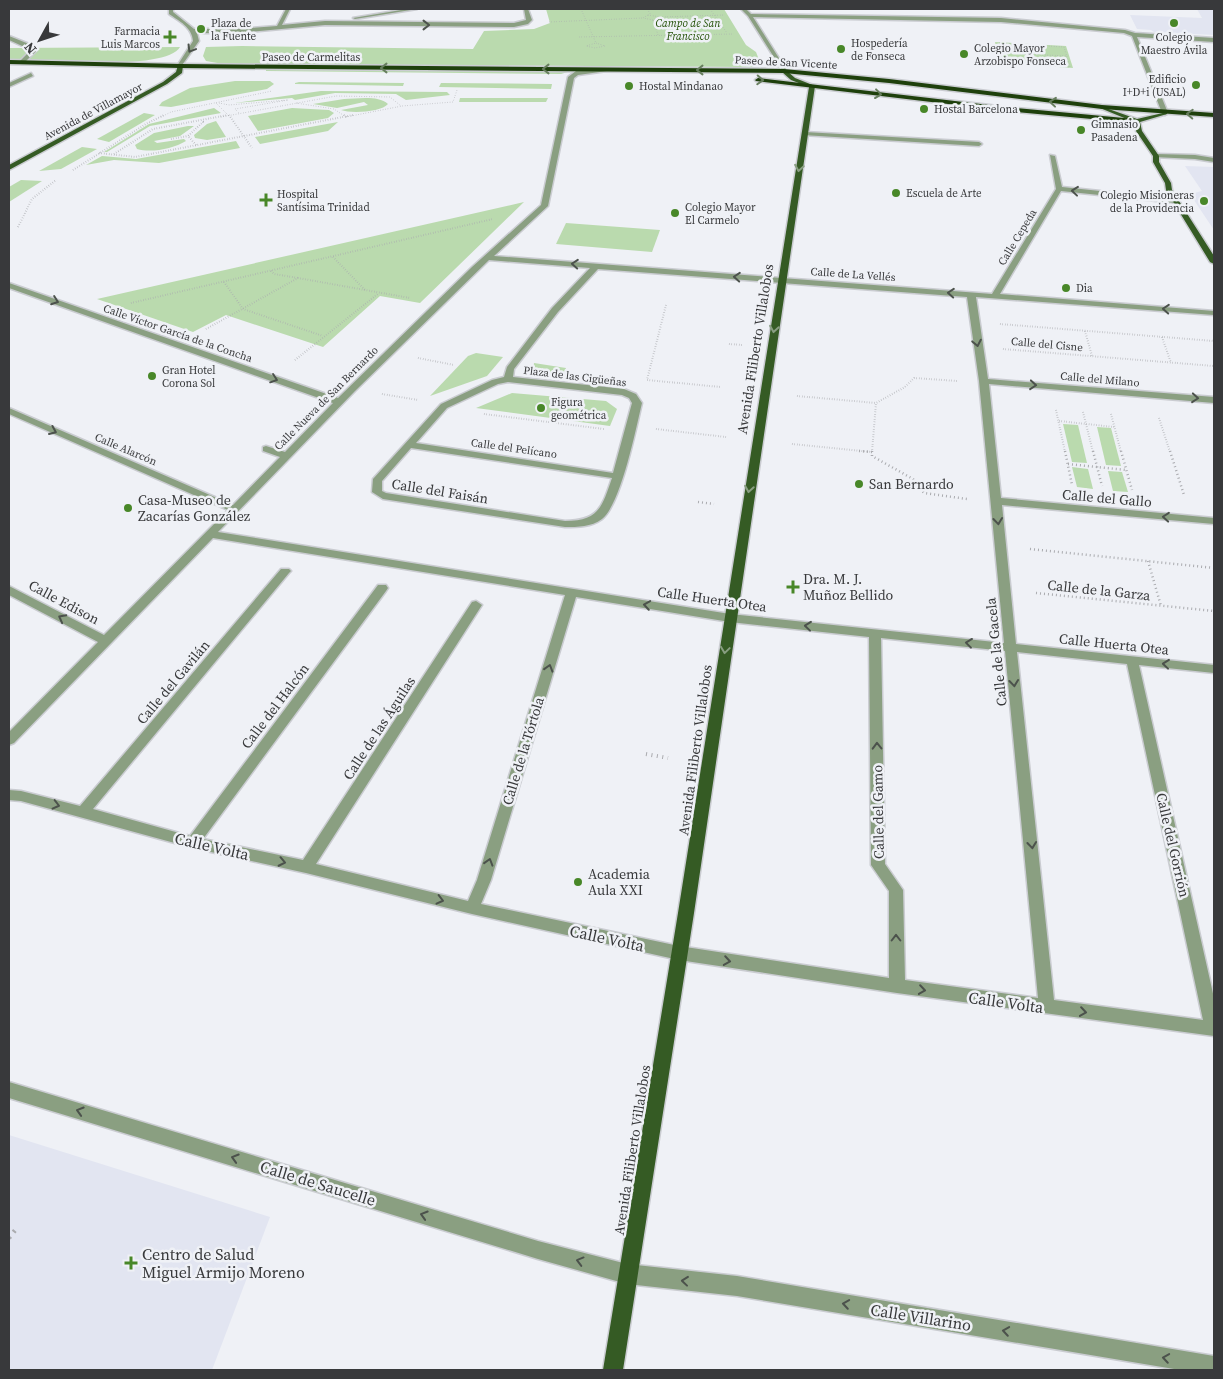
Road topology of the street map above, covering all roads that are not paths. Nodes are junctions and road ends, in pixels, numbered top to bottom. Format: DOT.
graph roads {
  1 [pos="171,9"];
  2 [pos="288,9"];
  3 [pos="414,9"];
  4 [pos="526,9"];
  5 [pos="743,9"];
  6 [pos="998,13"];
  7 [pos="750,15"];
  8 [pos="1000,20"];
  9 [pos="354,21"];
  10 [pos="279,26"];
  11 [pos="194,31"];
  12 [pos="1134,36"];
  13 [pos="9,38"];
  14 [pos="1214,40"];
  15 [pos="9,62"];
  16 [pos="21,62"];
  17 [pos="9,68"];
  18 [pos="612,69"];
  19 [pos="180,70"];
  20 [pos="784,71"];
  21 [pos="31,75"];
  22 [pos="571,77"];
  23 [pos="730,79"];
  24 [pos="746,80"];
  25 [pos="9,85"];
  26 [pos="812,86"];
  27 [pos="956,91"];
  28 [pos="932,100"];
  29 [pos="1102,108"];
  30 [pos="1165,113"];
  31 [pos="1214,115"];
  32 [pos="1125,116"];
  33 [pos="1146,118"];
  34 [pos="1137,121"];
  35 [pos="1163,122"];
  36 [pos="805,134"];
  37 [pos="979,144"];
  38 [pos="1052,156"];
  39 [pos="1156,156"];
  40 [pos="1214,160"];
  41 [pos="9,168"];
  42 [pos="1059,189"];
  43 [pos="1176,201"];
  44 [pos="489,258"];
  45 [pos="1214,262"];
  46 [pos="596,266"];
  47 [pos="781,280"];
  48 [pos="9,285"];
  49 [pos="971,294"];
  50 [pos="995,296"];
  51 [pos="1214,313"];
  52 [pos="508,379"];
  53 [pos="984,381"];
  54 [pos="1214,400"];
  55 [pos="340,402"];
  56 [pos="444,406"];
  57 [pos="9,411"];
  58 [pos="408,445"];
  59 [pos="266,449"];
  60 [pos="286,456"];
  61 [pos="616,476"];
  62 [pos="996,501"];
  63 [pos="234,509"];
  64 [pos="1214,522"];
  65 [pos="209,534"];
  66 [pos="285,571"];
  67 [pos="382,588"];
  68 [pos="9,590"];
  69 [pos="572,592"];
  70 [pos="476,606"];
  71 [pos="730,618"];
  72 [pos="875,633"];
  73 [pos="105,641"];
  74 [pos="1010,648"];
  75 [pos="1132,660"];
  76 [pos="1214,669"];
  77 [pos="9,740"];
  78 [pos="9,795"];
  79 [pos="83,812"];
  80 [pos="193,842"];
  81 [pos="306,867"];
  82 [pos="472,908"];
  83 [pos="678,953"];
  84 [pos="897,986"];
  85 [pos="1047,1007"];
  86 [pos="1214,1029"];
  87 [pos="9,1090"];
  88 [pos="627,1274"];
  89 [pos="1214,1366"];
  90 [pos="612,1370"];
  1 -- 11 [label="street"];
  2 -- 10 [label="street"];
  3 -- 9 [label="street"];
  9 -- 4 [label="street, one-way"];
  5 -- 7 [label="street"];
  6 -- 8 [label="street"];
  7 -- 8 [label="street"];
  7 -- 20 [label="street"];
  8 -- 12 [label="street"];
  9 -- 10 [label="street"];
  10 -- 11 [label="street"];
  11 -- 19 [label="street, one-way"];
  12 -- 14 [label="street"];
  12 -- 30 [label="street"];
  13 -- 16 [label="street"];
  15 -- 16 [label="highway, Paseo de Carmelitas"];
  16 -- 19 [label="highway, Paseo de Carmelitas"];
  17 -- 19 [label="highway, Paseo de Carmelitas"];
  18 -- 19 [label="highway, Paseo de Carmelitas, one-way"];
  20 -- 18 [label="highway, Paseo de San Vicente, one-way"];
  18 -- 22 [label="street"];
  19 -- 22 [label="highway, Paseo de Carmelitas"];
  19 -- 41 [label="main road, Avenida de Villamayor"];
  20 -- 26 [label="main road"];
  20 -- 27 [label="highway, Paseo de San Vicente"];
  21 -- 25 [label="street"];
  22 -- 23 [label="highway, Paseo de San Vicente"];
  22 -- 44 [label="street, Calle Nueva de San Bernardo"];
  24 -- 26 [label="highway, Paseo de San Vicente, one-way"];
  26 -- 27 [label="highway, Paseo de San Vicente"];
  26 -- 28 [label="highway, Paseo de San Vicente, one-way"];
  26 -- 36 [label="main road, Avenida Filiberto Villalobos"];
  29 -- 27 [label="highway, Paseo de San Vicente, one-way"];
  28 -- 32 [label="highway, Paseo de San Vicente"];
  28 -- 34 [label="highway, Paseo de San Vicente"];
  29 -- 30 [label="highway, Paseo de San Vicente"];
  29 -- 32 [label="main road"];
  31 -- 30 [label="highway, Paseo de San Vicente, one-way"];
  30 -- 33 [label="main road"];
  32 -- 33 [label="highway, Paseo de San Vicente"];
  32 -- 34 [label="main road"];
  33 -- 34 [label="main road"];
  34 -- 35 [label="highway, Paseo de San Vicente"];
  34 -- 39 [label="main road"];
  36 -- 37 [label="street"];
  36 -- 47 [label="main road, Avenida Filiberto Villalobos, one-way"];
  38 -- 42 [label="street"];
  39 -- 40 [label="street"];
  39 -- 43 [label="main road"];
  43 -- 42 [label="street, one-way"];
  42 -- 50 [label="street, Calle Cepeda"];
  43 -- 45 [label="main road"];
  46 -- 44 [label="street, Calle de La Vellés, one-way"];
  44 -- 55 [label="street, Calle Nueva de San Bernardo"];
  47 -- 46 [label="street, Calle de La Vellés, one-way"];
  46 -- 52 [label="street, Plaza de las Cigüeñas"];
  49 -- 47 [label="street, Calle de La Vellés, one-way"];
  47 -- 71 [label="main road, Avenida Filiberto Villalobos, one-way"];
  48 -- 55 [label="street, Calle Víctor García de la Concha, one-way"];
  49 -- 50 [label="street, Calle de La Vellés"];
  49 -- 53 [label="street, Calle de la Gacela, one-way"];
  51 -- 50 [label="street, Calle de La Vellés, one-way"];
  52 -- 56 [label="street, Plaza de las Cigüeñas"];
  52 -- 61 [label="street, Plaza de las Cigüeñas"];
  53 -- 54 [label="street, Calle del Milano, one-way"];
  53 -- 62 [label="street, Calle de la Gacela"];
  55 -- 60 [label="street, Calle Nueva de San Bernardo"];
  56 -- 58 [label="street, Calle del Faisán"];
  57 -- 63 [label="street, Calle Alarcón, one-way"];
  58 -- 61 [label="street, Calle del Pelícano"];
  58 -- 61 [label="street, Calle del Faisán"];
  59 -- 60 [label="street"];
  60 -- 63 [label="street, Calle Nueva de San Bernardo"];
  64 -- 62 [label="street, Calle del Gallo, one-way"];
  62 -- 74 [label="street, Calle de la Gacela, one-way"];
  63 -- 65 [label="street, Calle Nueva de San Bernardo"];
  65 -- 69 [label="street, Calle Huerta Otea"];
  65 -- 73 [label="street, Calle Nueva de San Bernardo"];
  66 -- 79 [label="street, Calle del Gavilán"];
  67 -- 80 [label="street, Calle del Halcón"];
  73 -- 68 [label="street, Calle Edison, one-way"];
  71 -- 69 [label="street, Calle Huerta Otea, one-way"];
  82 -- 69 [label="street, Calle de la Tórtola, one-way"];
  70 -- 81 [label="street, Calle de las Águilas"];
  72 -- 71 [label="street, Calle Huerta Otea, one-way"];
  71 -- 83 [label="main road, Avenida Filiberto Villalobos, one-way"];
  74 -- 72 [label="street, Calle Huerta Otea, one-way"];
  84 -- 72 [label="street, Calle del Gamo, one-way"];
  73 -- 77 [label="street, Calle Nueva de San Bernardo"];
  74 -- 75 [label="street, Calle Huerta Otea"];
  74 -- 85 [label="street, Calle de la Gacela, one-way"];
  76 -- 75 [label="street, Calle Huerta Otea, one-way"];
  75 -- 86 [label="street, Calle del Gorrión"];
  78 -- 79 [label="street, Calle Volta, one-way"];
  79 -- 80 [label="street, Calle Volta"];
  80 -- 81 [label="street, Calle Volta, one-way"];
  81 -- 82 [label="street, Calle Volta, one-way"];
  82 -- 83 [label="street, Calle Volta"];
  83 -- 84 [label="street, Calle Volta, one-way"];
  83 -- 88 [label="main road, Avenida Filiberto Villalobos"];
  84 -- 85 [label="street, Calle Volta, one-way"];
  85 -- 86 [label="street, Calle Volta, one-way"];
  88 -- 87 [label="street, Calle de Saucelle, one-way"];
  89 -- 88 [label="street, Calle Villarino, one-way"];
  88 -- 90 [label="main road, Avenida Filiberto Villalobos"];
}
